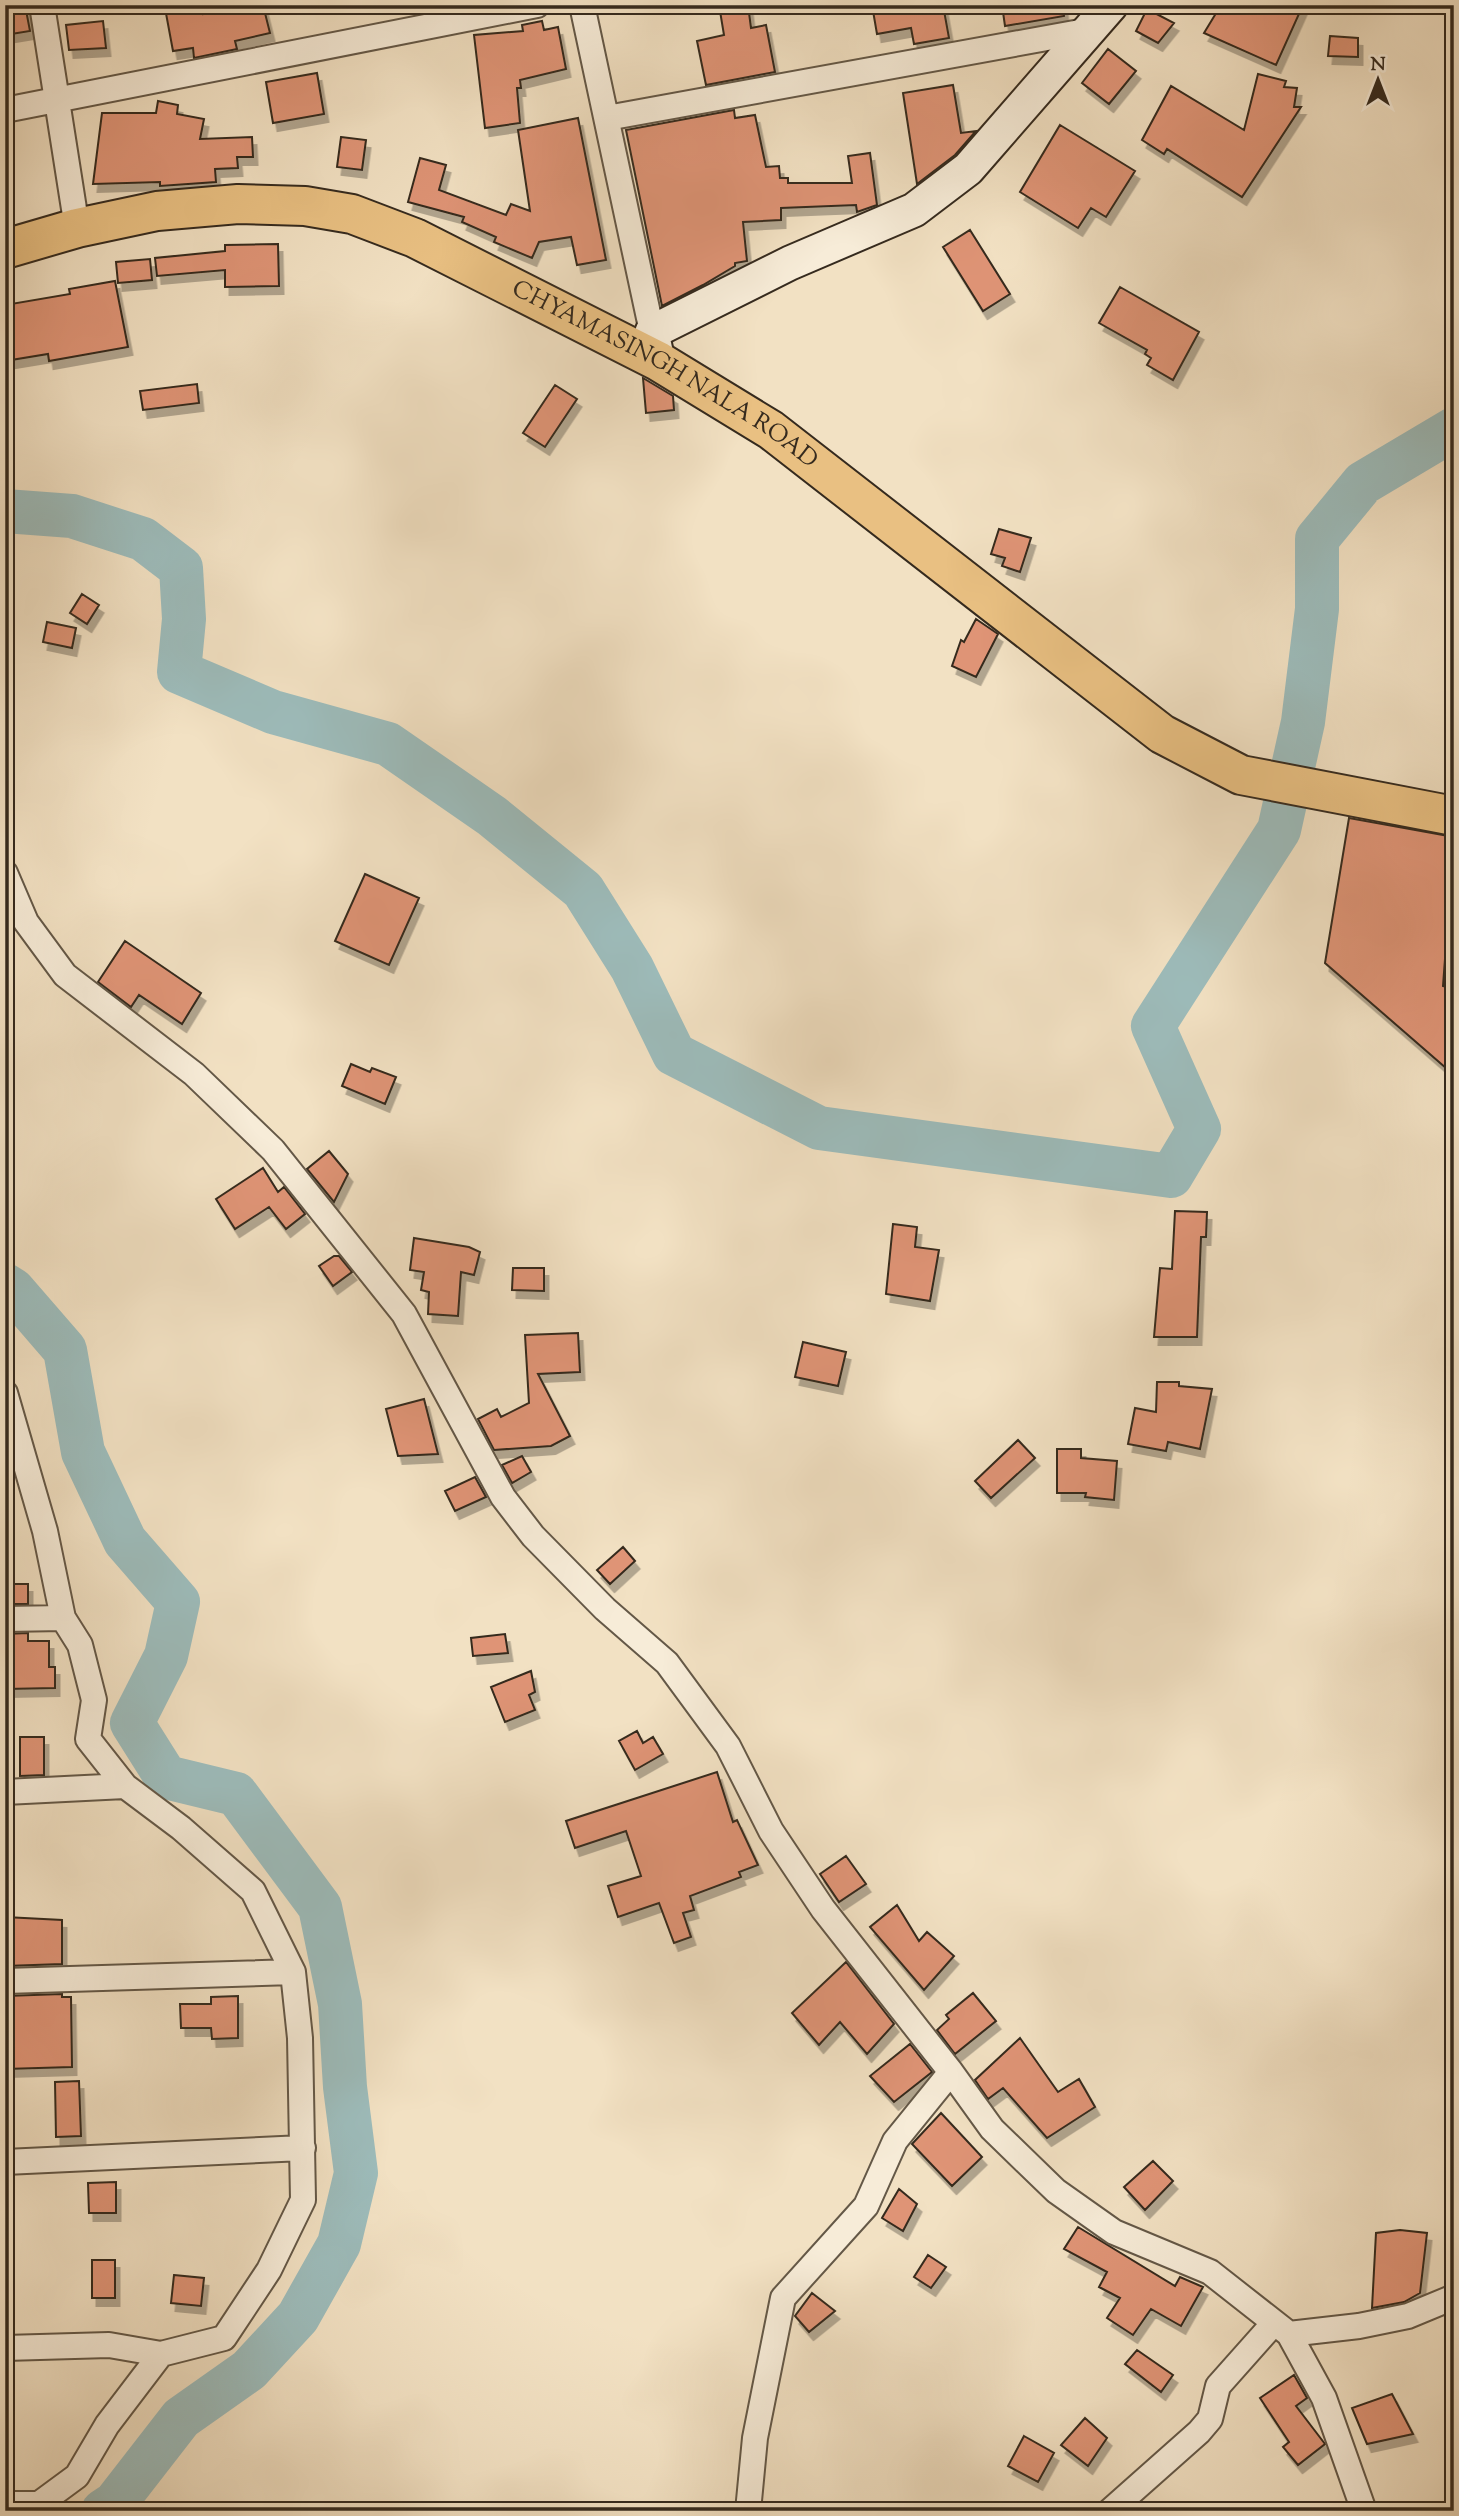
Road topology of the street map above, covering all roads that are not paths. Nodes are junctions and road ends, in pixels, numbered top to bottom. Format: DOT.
graph roads {
  1 [pos="42,5"];
  2 [pos="537,5"];
  3 [pos="582,5"];
  4 [pos="1101,18"];
  5 [pos="58,101"];
  6 [pos="5,110"];
  7 [pos="607,118"];
  8 [pos="77,228"];
  9 [pos="5,249"];
  10 [pos="655,347"];
  11 [pos="1454,816"];
  12 [pos="5,873"];
  13 [pos="5,1393"];
  14 [pos="63,1618"];
  15 [pos="5,1619"];
  16 [pos="125,1786"];
  17 [pos="5,1792"];
  18 [pos="293,1972"];
  19 [pos="5,1981"];
  20 [pos="951,2072"];
  21 [pos="303,2148"];
  22 [pos="5,2162"];
  23 [pos="1454,2297"];
  24 [pos="1281,2328"];
  25 [pos="5,2348"];
  26 [pos="161,2354"];
  27 [pos="5,2504"];
  28 [pos="748,2511"];
  29 [pos="1110,2511"];
  30 [pos="1364,2511"];
  1 -- 5 [label="street"];
  2 -- 5 [label="street"];
  3 -- 7 [label="street"];
  4 -- 7 [label="street"];
  4 -- 10 [label="main road"];
  5 -- 6 [label="street"];
  5 -- 8 [label="street"];
  7 -- 10 [label="street"];
  8 -- 9 [label="main road, CHYAMASINGH NALA ROAD"];
  8 -- 10 [label="main road, CHYAMASINGH NALA ROAD"];
  10 -- 11 [label="main road, CHYAMASINGH NALA ROAD"];
  12 -- 20 [label="street"];
  13 -- 14 [label="street"];
  14 -- 15 [label="street"];
  14 -- 16 [label="street"];
  16 -- 17 [label="street"];
  16 -- 18 [label="street"];
  18 -- 19 [label="street"];
  18 -- 21 [label="street"];
  20 -- 24 [label="street"];
  20 -- 28 [label="street"];
  21 -- 22 [label="street"];
  21 -- 26 [label="street"];
  23 -- 24 [label="street"];
  24 -- 29 [label="street"];
  24 -- 30 [label="street"];
  25 -- 26 [label="street"];
  26 -- 27 [label="street"];
}
